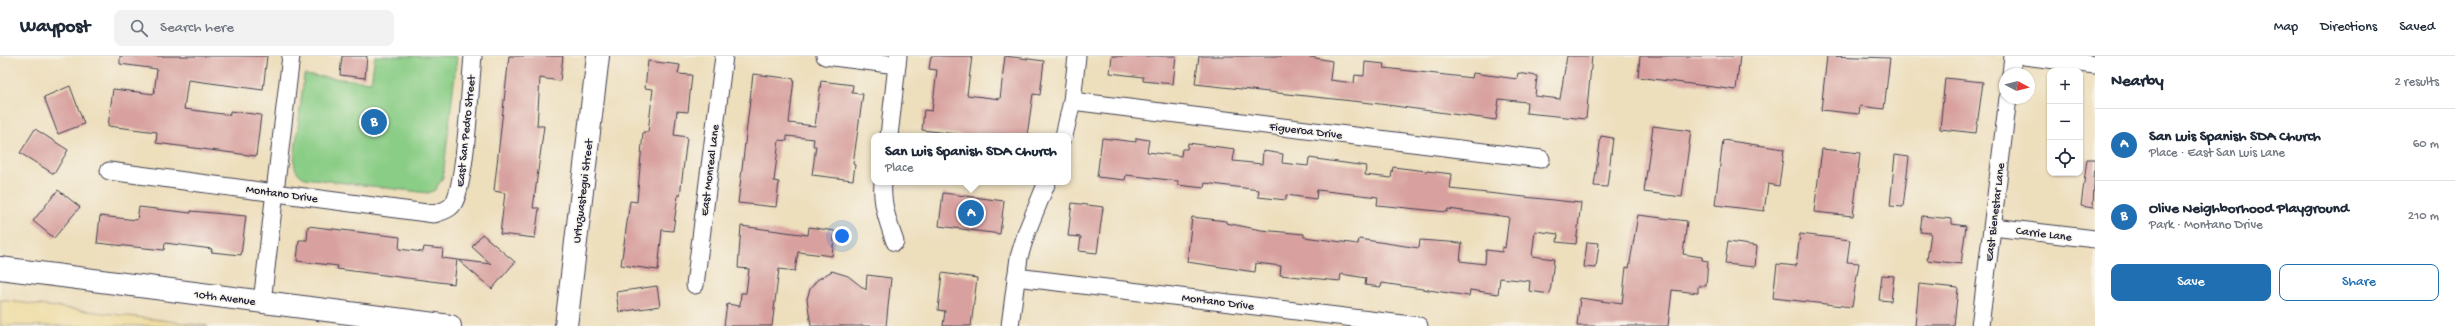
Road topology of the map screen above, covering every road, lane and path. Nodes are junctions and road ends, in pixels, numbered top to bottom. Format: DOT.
graph roads {
  1 [pos="291,56"];
  2 [pos="473,56"];
  3 [pos="598,56"];
  4 [pos="724,56"];
  5 [pos="825,56"];
  6 [pos="1077,56"];
  7 [pos="2013,56"];
  8 [pos="2024,56"];
  9 [pos="897,61"];
  10 [pos="2095,65"];
  11 [pos="2012,68"];
  12 [pos="1072,101"];
  13 [pos="2007,104"];
  14 [pos="889,133"];
  15 [pos="1065,133"];
  16 [pos="1541,159"];
  17 [pos="109,171"];
  18 [pos="883,185"];
  19 [pos="1046,185"];
  20 [pos="275,192"];
  21 [pos="452,205"];
  22 [pos="1993,227"];
  23 [pos="2095,239"];
  24 [pos="895,242"];
  25 [pos="0,268"];
  26 [pos="1016,277"];
  27 [pos="695,285"];
  28 [pos="262,302"];
  29 [pos="450,326"];
  30 [pos="566,326"];
  31 [pos="1010,326"];
  32 [pos="1419,326"];
  33 [pos="1980,326"];
  1 -- 20 [label="street"];
  2 -- 21 [label="street, East San Pedro Street"];
  3 -- 30 [label="main road, Urtuzuastegui Street"];
  4 -- 27 [label="street, East Monreal Lane"];
  5 -- 9 [label="street"];
  6 -- 12 [label="street"];
  7 -- 11 [label="street"];
  8 -- 10 [label="street"];
  9 -- 14 [label="street"];
  12 -- 15 [label="street"];
  12 -- 16 [label="street, Figueroa Drive"];
  13 -- 22 [label="street, East Bienestar Lane"];
  17 -- 20 [label="street, Montano Drive"];
  18 -- 24 [label="street"];
  19 -- 26 [label="street"];
  20 -- 21 [label="street, Montano Drive"];
  20 -- 28 [label="street"];
  22 -- 23 [label="street, Carrie Lane"];
  22 -- 33 [label="street, East Bienestar Lane"];
  25 -- 28 [label="main road, 10th Avenue"];
  26 -- 31 [label="street"];
  26 -- 32 [label="street, Montano Drive"];
  28 -- 29 [label="main road, 10th Avenue"];
}
